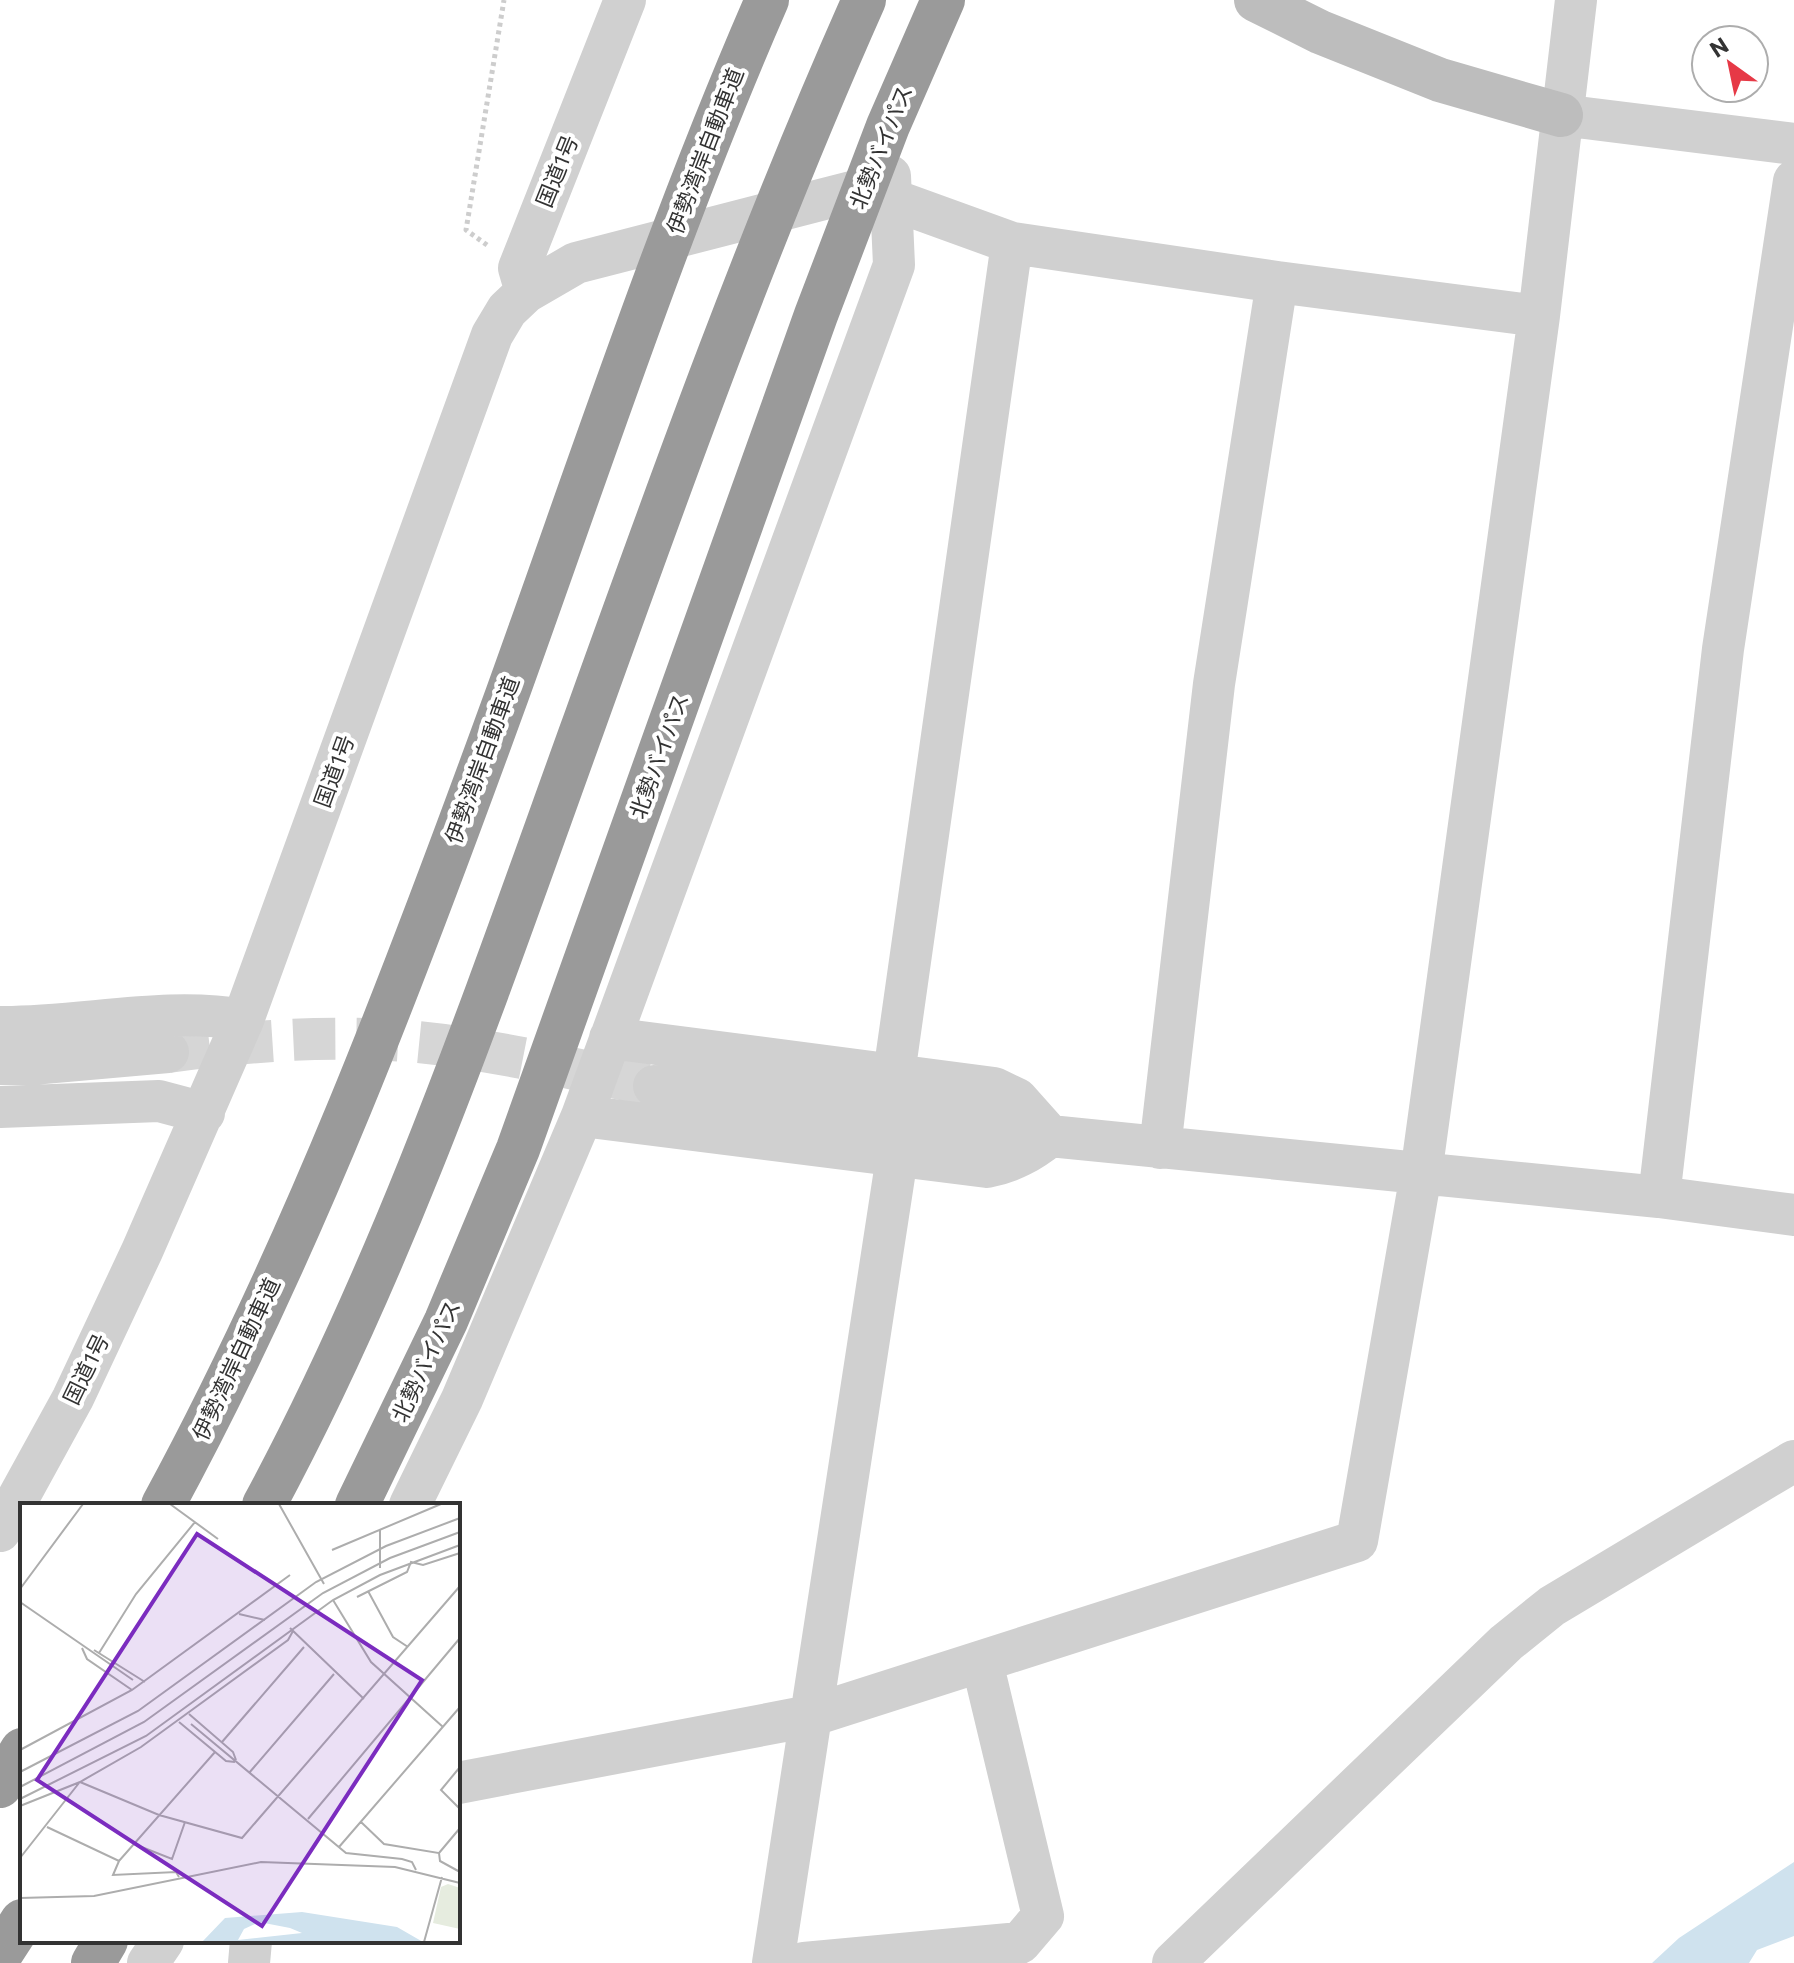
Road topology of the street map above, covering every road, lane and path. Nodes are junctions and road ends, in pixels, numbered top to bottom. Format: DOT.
graph roads {
  1 [pos="504,0"];
  2 [pos="625,0"];
  3 [pos="767,0"];
  4 [pos="864,0"];
  5 [pos="943,0"];
  6 [pos="1256,0"];
  7 [pos="1576,0"];
  8 [pos="1561,115"];
  9 [pos="1794,144"];
  10 [pos="1794,181"];
  11 [pos="877,194"];
  12 [pos="1012,243"];
  13 [pos="522,280"];
  14 [pos="1277,282"];
  15 [pos="1539,316"];
  16 [pos="243,1020"];
  17 [pos="0,1027"];
  18 [pos="610,1038"];
  19 [pos="168,1052"];
  20 [pos="0,1064"];
  21 [pos="894,1074"];
  22 [pos="654,1086"];
  23 [pos="0,1107"];
  24 [pos="204,1113"];
  25 [pos="582,1116"];
  26 [pos="1050,1136"];
  27 [pos="1160,1148"];
  28 [pos="897,1157"];
  29 [pos="1421,1174"];
  30 [pos="1659,1197"];
  31 [pos="1794,1215"];
  32 [pos="1794,1461"];
  33 [pos="164,1503"];
  34 [pos="265,1503"];
  35 [pos="358,1503"];
  36 [pos="411,1503"];
  37 [pos="0,1531"];
  38 [pos="982,1662"];
  39 [pos="810,1716"];
  40 [pos="20,1753"];
  41 [pos="460,1783"];
  42 [pos="0,1786"];
  43 [pos="20,1924"];
  44 [pos="105,1943"];
  45 [pos="162,1943"];
  46 [pos="251,1943"];
  47 [pos="0,1955"];
  48 [pos="93,1963"];
  49 [pos="148,1963"];
  50 [pos="249,1963"];
  51 [pos="773,1963"];
  52 [pos="804,1963"];
  53 [pos="1173,1963"];
  1 -- 13 [label="path"];
  2 -- 13 [label="street, 国道1号"];
  3 -- 33 [label="highway, 伊勢湾岸自動車道, bridge"];
  4 -- 34 [label="highway, bridge"];
  5 -- 11 [label="highway, 北勢バイパス"];
  6 -- 8 [label="street"];
  7 -- 8 [label="street"];
  8 -- 9 [label="street"];
  8 -- 15 [label="street"];
  10 -- 30 [label="street"];
  11 -- 12 [label="street"];
  11 -- 13 [label="street"];
  11 -- 18 [label="street"];
  11 -- 35 [label="highway, 北勢バイパス"];
  12 -- 14 [label="street"];
  12 -- 21 [label="street"];
  13 -- 16 [label="street, 国道1号"];
  14 -- 15 [label="street"];
  14 -- 27 [label="street"];
  15 -- 29 [label="street"];
  16 -- 17 [label="street"];
  16 -- 24 [label="street, 国道1号"];
  18 -- 21 [label="street"];
  18 -- 25 [label="street"];
  19 -- 20 [label="street"];
  21 -- 26 [label="street"];
  22 -- 26 [label="street"];
  23 -- 24 [label="street"];
  24 -- 37 [label="street, 国道1号"];
  25 -- 28 [label="street"];
  25 -- 36 [label="street"];
  26 -- 27 [label="street"];
  26 -- 28 [label="street"];
  27 -- 29 [label="street"];
  28 -- 39 [label="street"];
  29 -- 30 [label="street"];
  29 -- 38 [label="street"];
  30 -- 31 [label="street"];
  32 -- 53 [label="street"];
  38 -- 39 [label="street"];
  38 -- 52 [label="street"];
  39 -- 41 [label="street"];
  39 -- 51 [label="street"];
  40 -- 42 [label="highway"];
  43 -- 47 [label="highway"];
  44 -- 48 [label="highway"];
  45 -- 49 [label="street"];
  46 -- 50 [label="street"];
}
